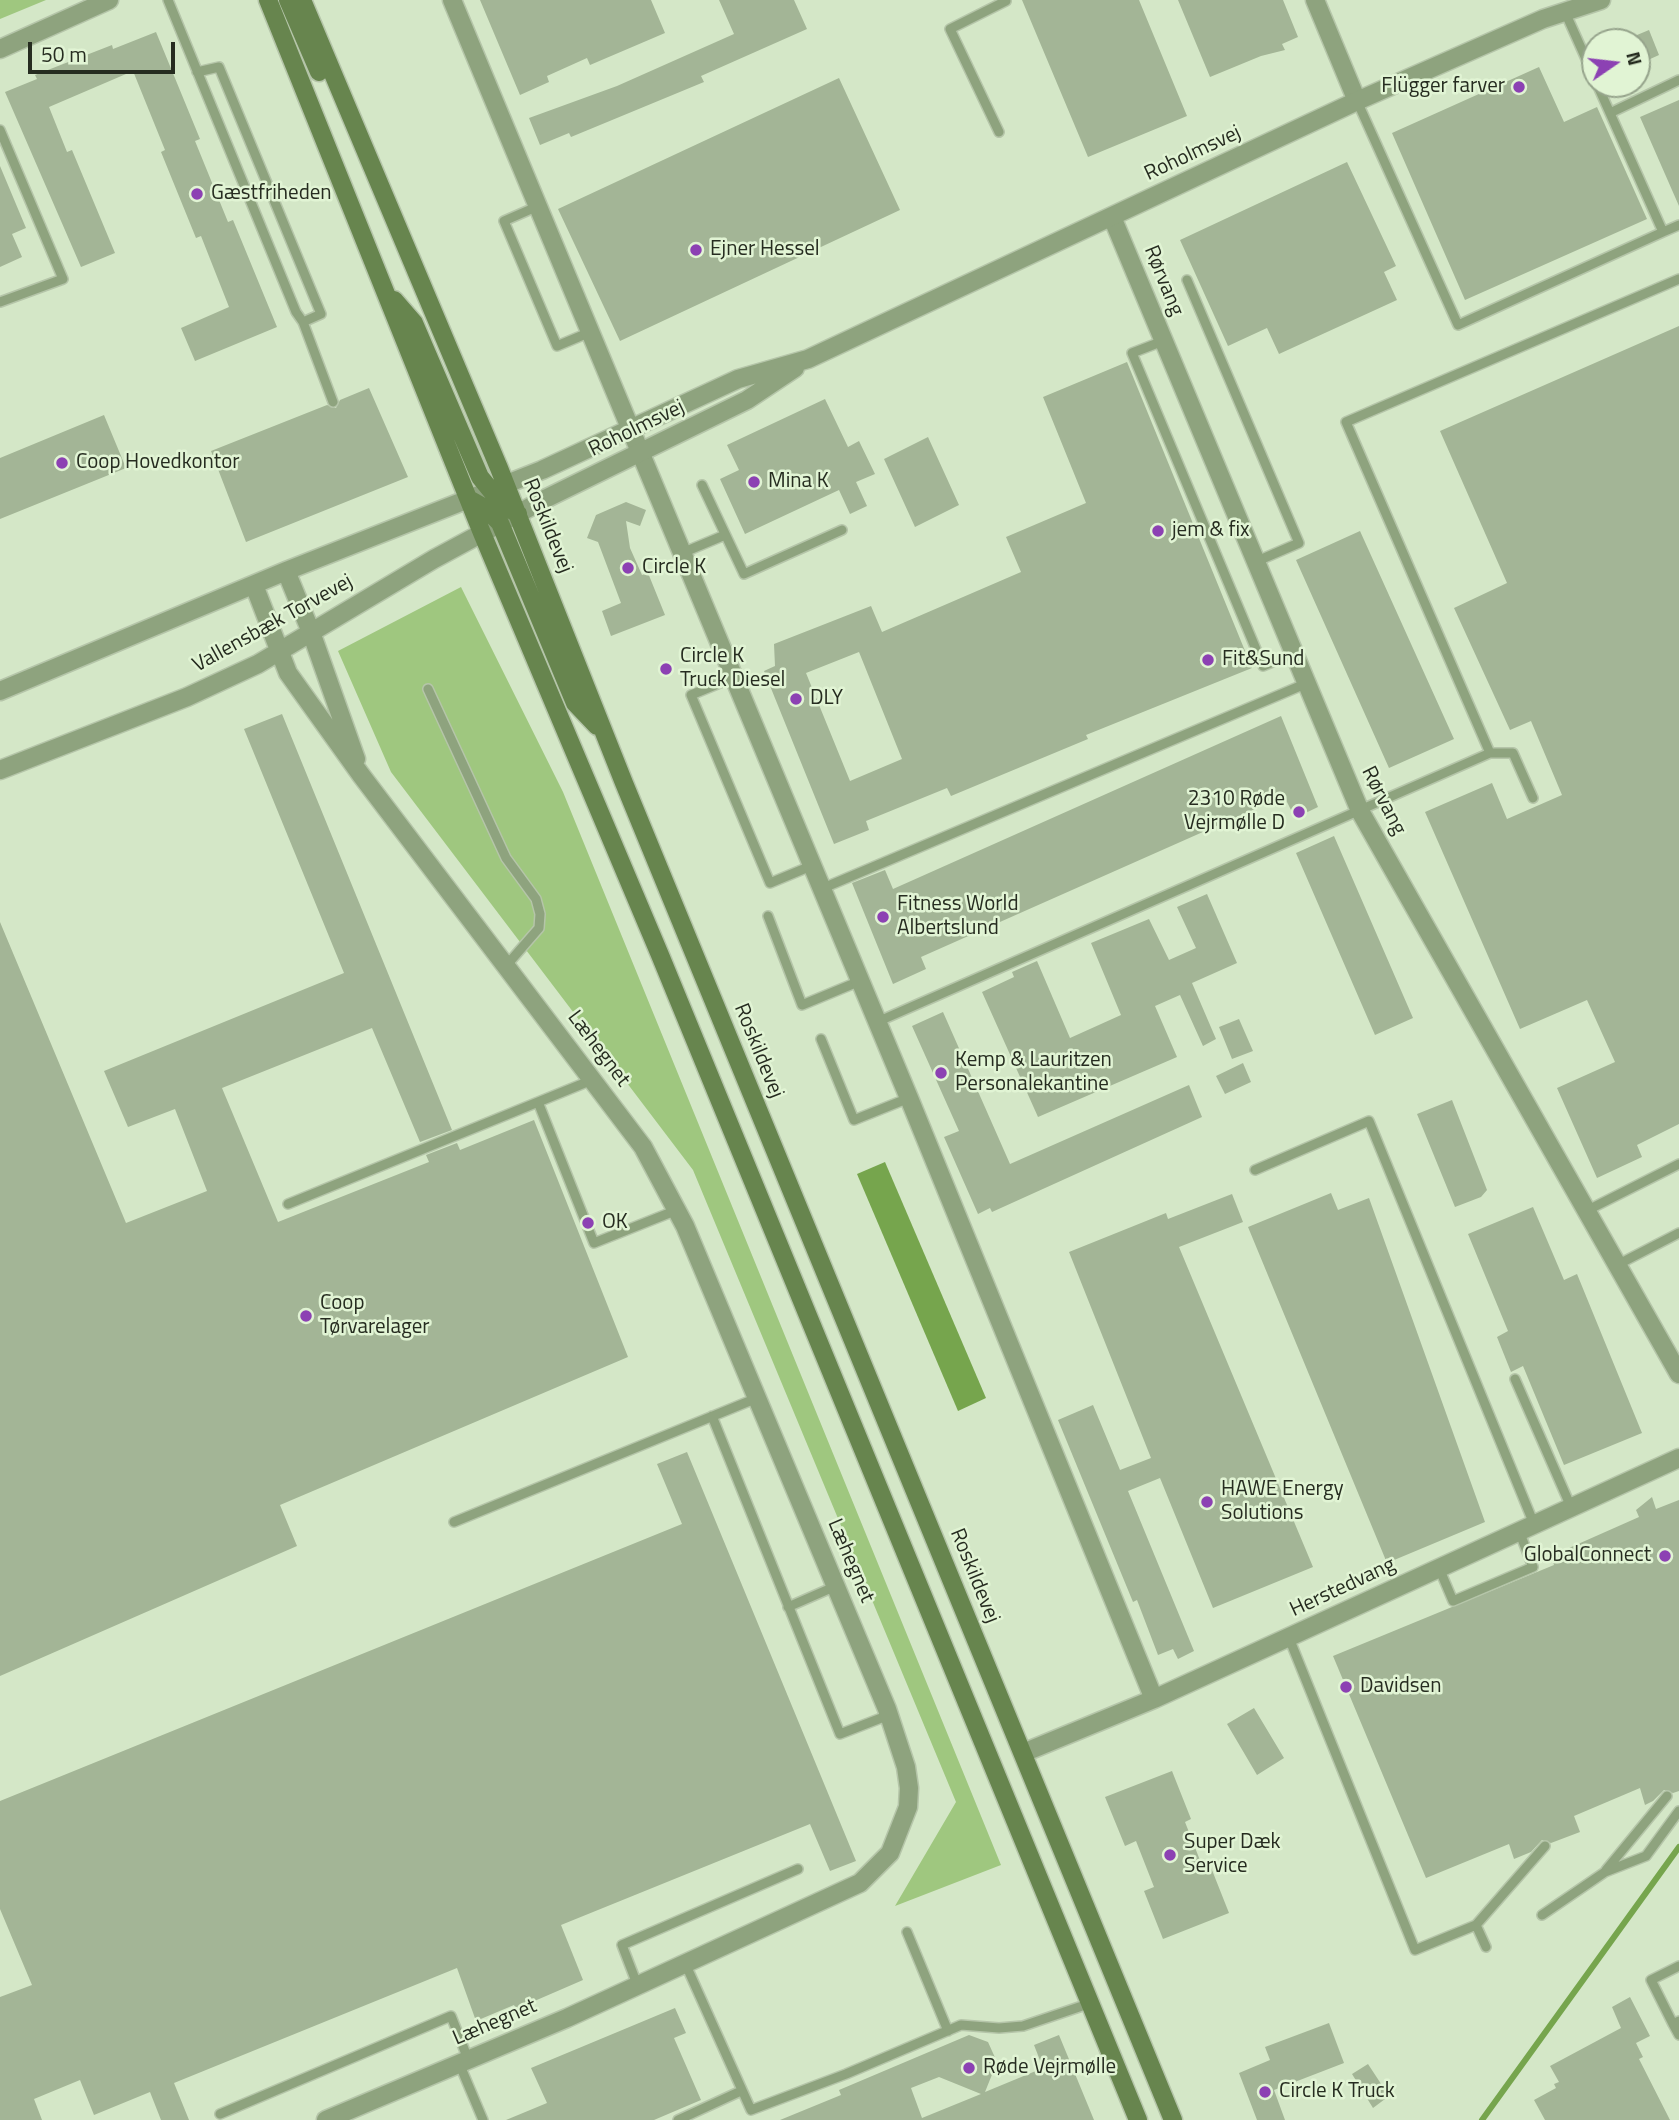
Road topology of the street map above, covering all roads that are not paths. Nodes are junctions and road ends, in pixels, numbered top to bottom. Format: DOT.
graph roads {
  1 [pos="109,0"];
  2 [pos="168,0"];
  3 [pos="268,0"];
  4 [pos="288,0"];
  5 [pos="302,0"];
  6 [pos="452,0"];
  7 [pos="1315,0"];
  8 [pos="1601,0"];
  9 [pos="1006,1"];
  10 [pos="1565,12"];
  11 [pos="1581,48"];
  12 [pos="0,49"];
  13 [pos="197,72"];
  14 [pos="1679,80"];
  15 [pos="1603,98"];
  16 [pos="1357,101"];
  17 [pos="1610,113"];
  18 [pos="0,130"];
  19 [pos="999,132"];
  20 [pos="374,178"];
  21 [pos="536,207"];
  22 [pos="1112,217"];
  23 [pos="1679,225"];
  24 [pos="1663,232"];
  25 [pos="1679,279"];
  26 [pos="1187,280"];
  27 [pos="383,286"];
  28 [pos="0,302"];
  29 [pos="303,322"];
  30 [pos="588,333"];
  31 [pos="1163,341"];
  32 [pos="808,359"];
  33 [pos="333,402"];
  34 [pos="628,430"];
  35 [pos="639,455"];
  36 [pos="506,484"];
  37 [pos="702,485"];
  38 [pos="489,491"];
  39 [pos="469,499"];
  40 [pos="518,514"];
  41 [pos="500,523"];
  42 [pos="842,530"];
  43 [pos="482,533"];
  44 [pos="725,535"];
  45 [pos="681,554"];
  46 [pos="1254,562"];
  47 [pos="286,571"];
  48 [pos="254,584"];
  49 [pos="311,632"];
  50 [pos="279,652"];
  51 [pos="1293,654"];
  52 [pos="732,678"];
  53 [pos="1305,684"];
  54 [pos="428,689"];
  55 [pos="0,691"];
  56 [pos="605,735"];
  57 [pos="1490,753"];
  58 [pos="0,769"];
  59 [pos="361,775"];
  60 [pos="1533,798"];
  61 [pos="1360,811"];
  62 [pos="811,866"];
  63 [pos="821,889"];
  64 [pos="768,916"];
  65 [pos="506,966"];
  66 [pos="860,981"];
  67 [pos="877,1023"];
  68 [pos="821,1039"];
  69 [pos="592,1080"];
  70 [pos="909,1098"];
  71 [pos="538,1102"];
  72 [pos="1679,1164"];
  73 [pos="1255,1170"];
  74 [pos="288,1205"];
  75 [pos="677,1210"];
  76 [pos="1586,1211"];
  77 [pos="1679,1233"];
  78 [pos="1617,1265"];
  79 [pos="1679,1374"];
  80 [pos="1514,1379"];
  81 [pos="757,1398"];
  82 [pos="712,1416"];
  83 [pos="1679,1458"];
  84 [pos="1571,1507"];
  85 [pos="454,1522"];
  86 [pos="1526,1528"];
  87 [pos="1439,1568"];
  88 [pos="836,1586"];
  89 [pos="788,1607"];
  90 [pos="1289,1637"];
  91 [pos="1154,1699"];
  92 [pos="889,1715"];
  93 [pos="1023,1753"];
  94 [pos="1667,1796"];
  95 [pos="1679,1811"];
  96 [pos="1545,1846"];
  97 [pos="798,1869"];
  98 [pos="1605,1872"];
  99 [pos="1542,1915"];
  100 [pos="1476,1925"];
  101 [pos="907,1932"];
  102 [pos="1486,1947"];
  103 [pos="684,1961"];
  104 [pos="1679,1966"];
  105 [pos="637,1984"];
  106 [pos="1091,2003"];
  107 [pos="1676,2023"];
  108 [pos="948,2031"];
  109 [pos="1679,2035"];
  110 [pos="464,2061"];
  111 [pos="741,2091"];
  112 [pos="220,2114"];
  113 [pos="333,2119"];
  114 [pos="483,2120"];
  115 [pos="678,2120"];
  116 [pos="1138,2120"];
  117 [pos="1173,2120"];
  1 -- 12 [label="street"];
  2 -- 13 [label="lane"];
  3 -- 27 [label="main road"];
  4 -- 20 [label="main road"];
  5 -- 20 [label="main road, Roskildevej"];
  6 -- 21 [label="street"];
  7 -- 16 [label="street"];
  8 -- 10 [label="street, Roholmsvej"];
  9 -- 19 [label="lane"];
  10 -- 11 [label="lane"];
  10 -- 16 [label="street, Roholmsvej"];
  13 -- 29 [label="lane"];
  13 -- 29 [label="lane"];
  14 -- 17 [label="lane"];
  15 -- 17 [label="lane"];
  16 -- 22 [label="street, Roholmsvej"];
  16 -- 24 [label="lane"];
  17 -- 24 [label="lane"];
  18 -- 28 [label="lane"];
  20 -- 36 [label="main road, Roskildevej"];
  21 -- 30 [label="street"];
  21 -- 30 [label="lane"];
  22 -- 31 [label="street, Rørvang"];
  22 -- 32 [label="street, Roholmsvej"];
  23 -- 24 [label="lane"];
  25 -- 57 [label="lane"];
  26 -- 46 [label="lane"];
  27 -- 38 [label="main road"];
  27 -- 39 [label="main road"];
  29 -- 33 [label="lane"];
  30 -- 34 [label="street"];
  31 -- 46 [label="street, Rørvang"];
  31 -- 51 [label="lane"];
  32 -- 34 [label="street, Roholmsvej"];
  32 -- 35 [label="street, Roholmsvej"];
  34 -- 35 [label="street"];
  34 -- 36 [label="street, Roholmsvej"];
  35 -- 40 [label="street, Roholmsvej"];
  35 -- 45 [label="street"];
  36 -- 38 [label="street, Roholmsvej"];
  36 -- 40 [label="main road, Roskildevej"];
  37 -- 44 [label="lane"];
  38 -- 39 [label="street, Roholmsvej"];
  38 -- 40 [label="main road"];
  39 -- 41 [label="main road"];
  39 -- 43 [label="main road"];
  39 -- 47 [label="street, Vallensbæk Torvevej"];
  40 -- 41 [label="street, Roholmsvej"];
  40 -- 56 [label="main road, Roskildevej"];
  41 -- 43 [label="street, Roholmsvej"];
  41 -- 56 [label="main road"];
  42 -- 44 [label="lane"];
  43 -- 49 [label="street, Vallensbæk Torvevej"];
  43 -- 106 [label="main road"];
  44 -- 45 [label="lane"];
  45 -- 52 [label="street"];
  46 -- 51 [label="street, Rørvang"];
  47 -- 48 [label="street, Vallensbæk Torvevej"];
  47 -- 49 [label="street, Læhegnet"];
  48 -- 50 [label="street, Læhegnet"];
  48 -- 55 [label="street, Vallensbæk Torvevej"];
  49 -- 50 [label="street, Vallensbæk Torvevej"];
  49 -- 59 [label="street, Læhegnet"];
  50 -- 58 [label="street, Vallensbæk Torvevej"];
  50 -- 59 [label="street, Læhegnet"];
  51 -- 53 [label="street, Rørvang"];
  52 -- 62 [label="street"];
  52 -- 62 [label="lane"];
  53 -- 61 [label="street, Rørvang"];
  53 -- 63 [label="lane"];
  54 -- 65 [label="lane"];
  56 -- 93 [label="main road, Roskildevej"];
  57 -- 60 [label="lane"];
  57 -- 61 [label="lane"];
  59 -- 65 [label="street, Læhegnet"];
  61 -- 67 [label="lane"];
  61 -- 76 [label="street, Rørvang"];
  62 -- 63 [label="street"];
  63 -- 66 [label="street"];
  64 -- 66 [label="lane"];
  65 -- 69 [label="street, Læhegnet"];
  66 -- 67 [label="street"];
  67 -- 70 [label="street"];
  68 -- 70 [label="lane"];
  69 -- 71 [label="lane"];
  69 -- 75 [label="street, Læhegnet"];
  70 -- 91 [label="street"];
  71 -- 74 [label="lane"];
  71 -- 75 [label="lane"];
  72 -- 76 [label="lane"];
  73 -- 86 [label="lane"];
  75 -- 81 [label="street, Læhegnet"];
  76 -- 78 [label="street, Rørvang"];
  77 -- 78 [label="lane"];
  78 -- 79 [label="street, Rørvang"];
  80 -- 84 [label="lane"];
  81 -- 82 [label="lane"];
  81 -- 88 [label="street, Læhegnet"];
  82 -- 85 [label="lane"];
  82 -- 89 [label="lane"];
  83 -- 84 [label="street, Herstedvang"];
  84 -- 86 [label="street, Herstedvang"];
  86 -- 87 [label="street, Herstedvang"];
  86 -- 87 [label="lane"];
  87 -- 90 [label="street, Herstedvang"];
  88 -- 89 [label="lane"];
  88 -- 92 [label="street, Læhegnet"];
  89 -- 92 [label="lane"];
  90 -- 91 [label="street, Herstedvang"];
  90 -- 100 [label="lane"];
  91 -- 93 [label="street, Herstedvang"];
  92 -- 103 [label="street, Læhegnet"];
  93 -- 117 [label="main road, Roskildevej"];
  94 -- 98 [label="lane"];
  95 -- 98 [label="lane"];
  96 -- 100 [label="lane"];
  97 -- 105 [label="lane"];
  98 -- 99 [label="lane"];
  100 -- 102 [label="lane"];
  101 -- 108 [label="lane"];
  103 -- 105 [label="street, Læhegnet"];
  103 -- 111 [label="lane"];
  104 -- 107 [label="lane"];
  105 -- 110 [label="street, Læhegnet"];
  106 -- 108 [label="lane"];
  106 -- 116 [label="main road"];
  107 -- 109 [label="lane"];
  108 -- 111 [label="lane"];
  110 -- 112 [label="lane"];
  110 -- 113 [label="street, Læhegnet"];
  110 -- 114 [label="lane"];
  111 -- 115 [label="lane"];
}
